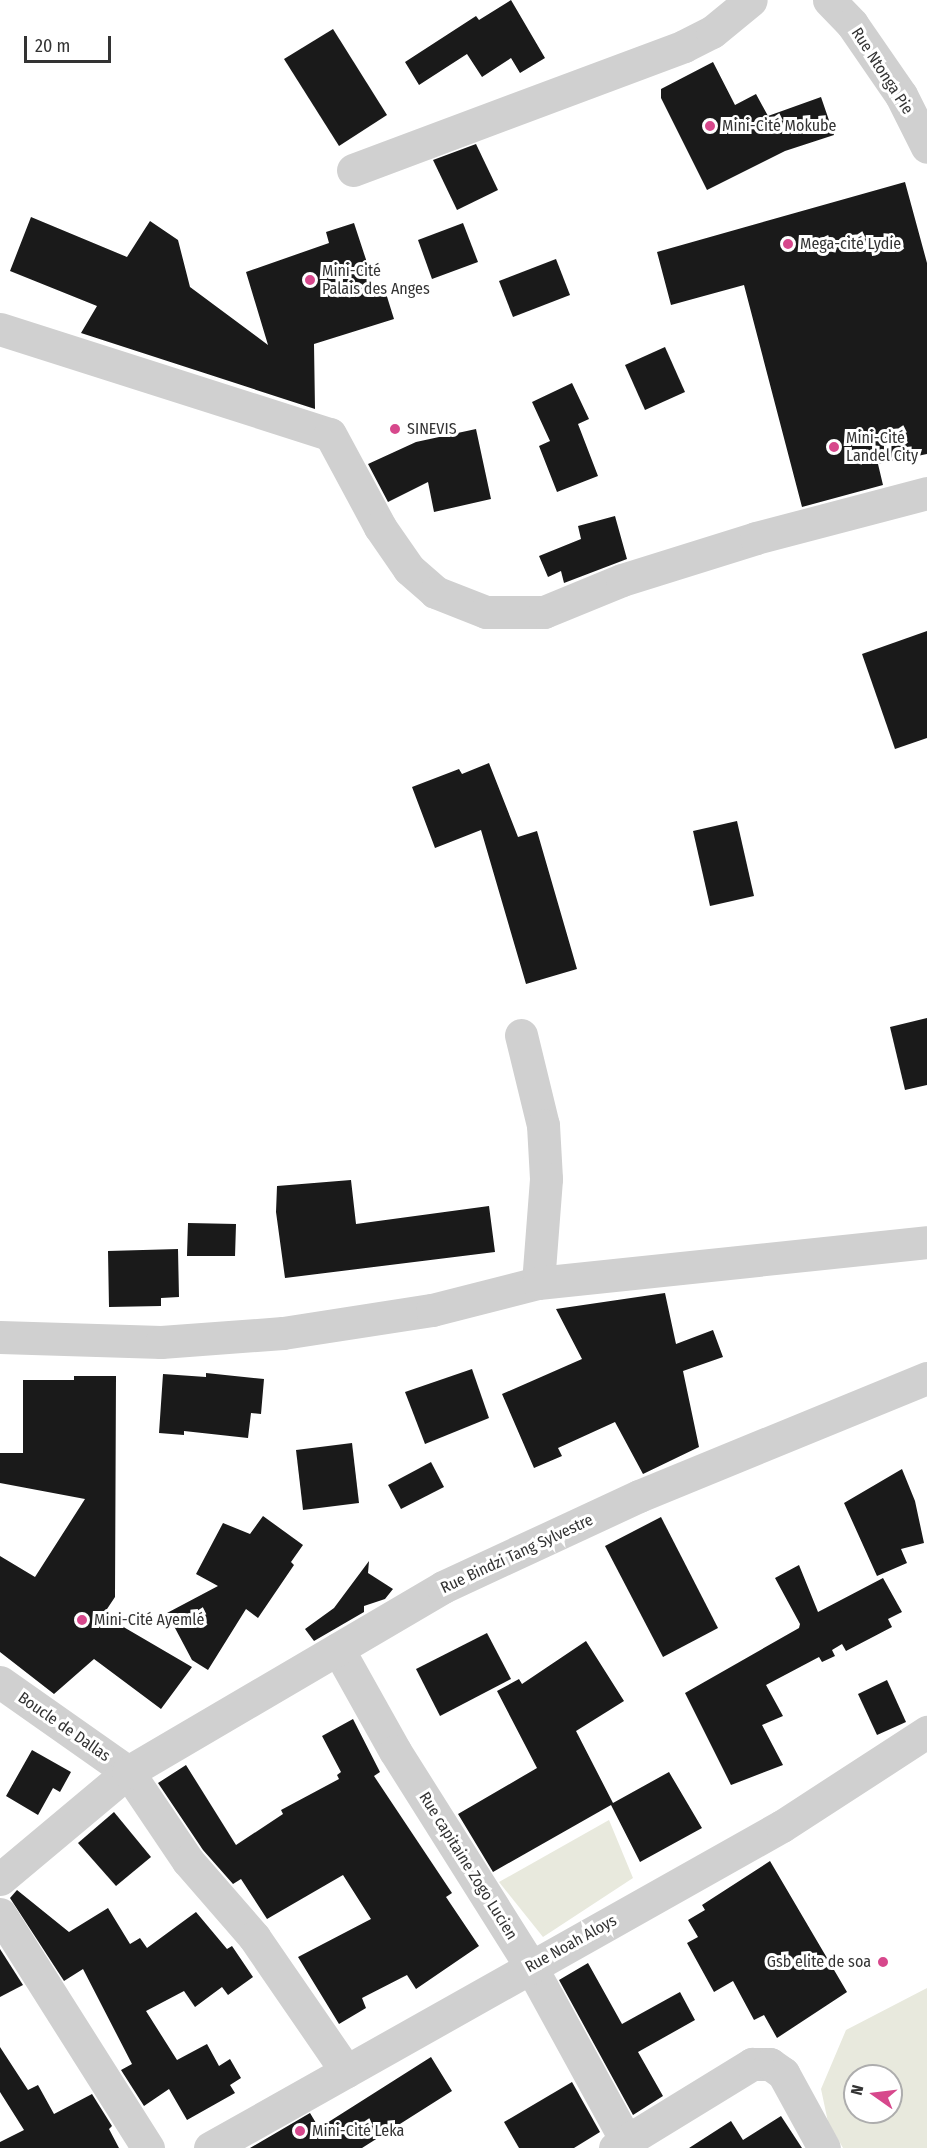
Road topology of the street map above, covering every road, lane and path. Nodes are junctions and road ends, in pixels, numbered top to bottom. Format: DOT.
graph roads {
  1 [pos="751,0"];
  2 [pos="829,0"];
  3 [pos="927,147"];
  4 [pos="353,170"];
  5 [pos="0,329"];
  6 [pos="927,494"];
  7 [pos="521,1035"];
  8 [pos="927,1242"];
  9 [pos="538,1283"];
  10 [pos="0,1337"];
  11 [pos="927,1378"];
  12 [pos="338,1649"];
  13 [pos="0,1682"];
  14 [pos="927,1732"];
  15 [pos="128,1772"];
  16 [pos="0,1879"];
  17 [pos="0,1914"];
  18 [pos="531,1967"];
  19 [pos="346,2071"];
  20 [pos="624,2146"];
  21 [pos="148,2148"];
  22 [pos="210,2148"];
  23 [pos="824,2148"];
  1 -- 4 [label="street"];
  2 -- 3 [label="street, Rue Ntonga Pie"];
  5 -- 6 [label="street"];
  7 -- 9 [label="street"];
  8 -- 9 [label="street"];
  9 -- 10 [label="street"];
  11 -- 12 [label="street, Rue Bindzi Tang Sylvestre"];
  12 -- 15 [label="street, Rue Bindzi Tang Sylvestre"];
  12 -- 18 [label="street, Rue capitaine Zogo Lucien"];
  13 -- 15 [label="street, Boucle de Dallas"];
  14 -- 18 [label="street, Rue Noah Aloys"];
  15 -- 16 [label="street, Rue Bindzi Tang Sylvestre"];
  15 -- 19 [label="street"];
  17 -- 21 [label="street"];
  18 -- 19 [label="street, Rue Noah Aloys"];
  18 -- 20 [label="street, Rue capitaine Zogo Lucien"];
  19 -- 22 [label="street, Rue Noah Aloys"];
  20 -- 23 [label="street"];
}
